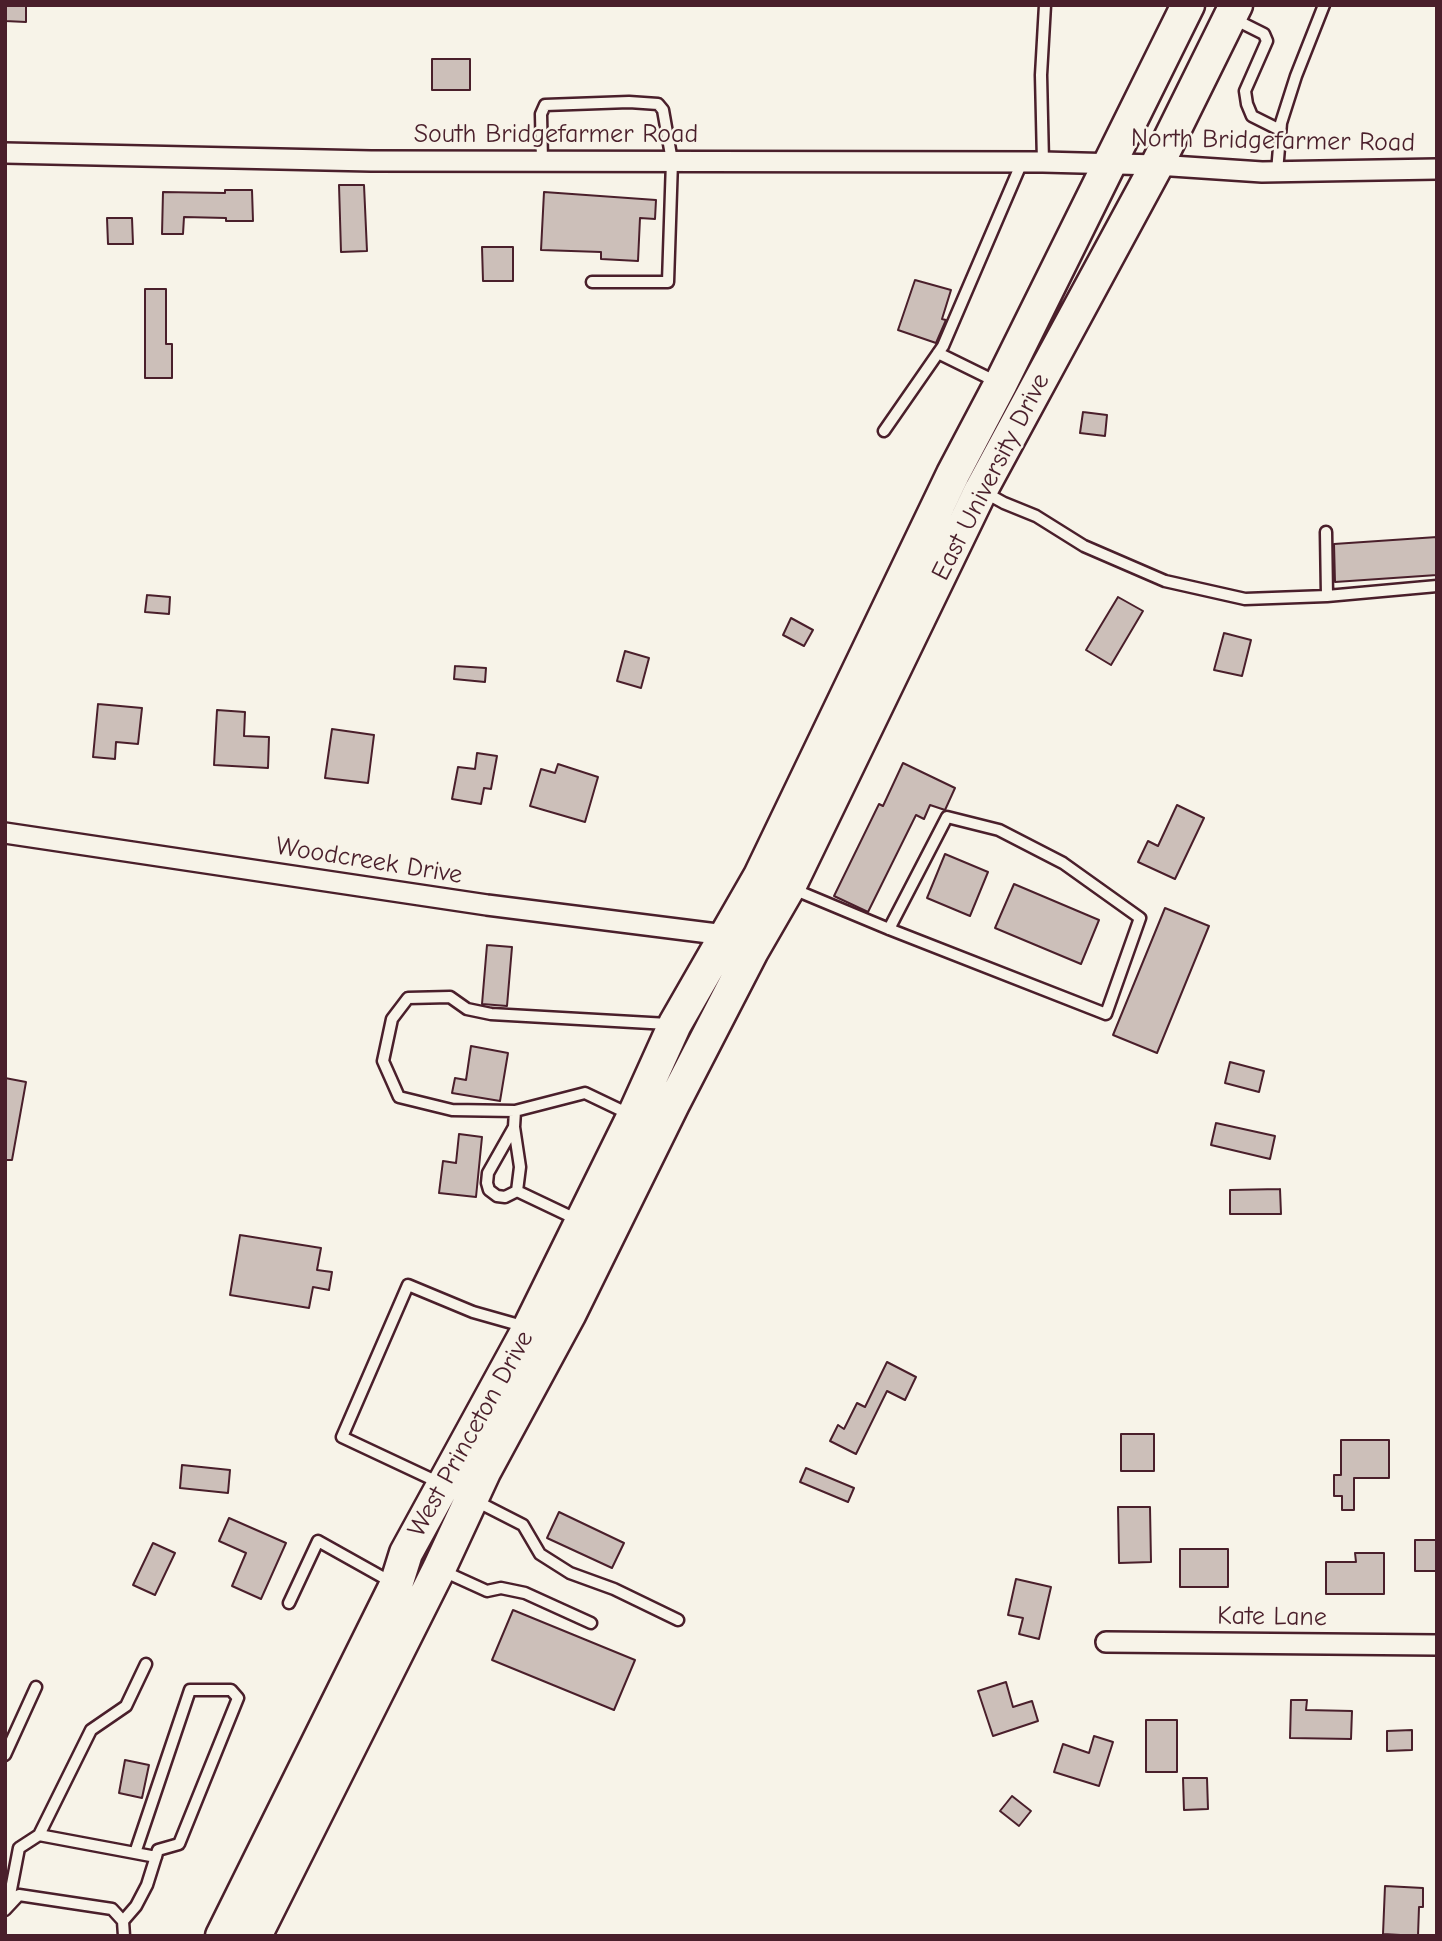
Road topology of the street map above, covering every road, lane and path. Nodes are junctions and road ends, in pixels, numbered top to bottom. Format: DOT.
graph roads {
  1 [pos="1045,5"];
  2 [pos="1188,5"];
  3 [pos="1324,5"];
  4 [pos="1233,11"];
  5 [pos="1280,130"];
  6 [pos="5,153"];
  7 [pos="542,161"];
  8 [pos="672,161"];
  9 [pos="1022,162"];
  10 [pos="1043,162"];
  11 [pos="1108,164"];
  12 [pos="1157,164"];
  13 [pos="1437,169"];
  14 [pos="1277,172"];
  15 [pos="592,282"];
  16 [pos="938,353"];
  17 [pos="1001,383"];
  18 [pos="884,431"];
  19 [pos="981,490"];
  20 [pos="1326,532"];
  21 [pos="1437,586"];
  22 [pos="1327,596"];
  23 [pos="5,833"];
  24 [pos="774,881"];
  25 [pos="889,929"];
  26 [pos="739,943"];
  27 [pos="675,1024"];
  28 [pos="515,1111"];
  29 [pos="633,1117"];
  30 [pos="514,1127"];
  31 [pos="517,1191"];
  32 [pos="582,1221"];
  33 [pos="529,1328"];
  34 [pos="458,1492"];
  35 [pos="439,1569"];
  36 [pos="396,1585"];
  37 [pos="289,1603"];
  38 [pos="678,1620"];
  39 [pos="590,1623"];
  40 [pos="1106,1642"];
  41 [pos="1437,1645"];
  42 [pos="146,1664"];
  43 [pos="36,1687"];
  44 [pos="5,1755"];
  45 [pos="39,1835"];
  46 [pos="135,1853"];
  47 [pos="156,1857"];
  48 [pos="7,1907"];
  49 [pos="122,1921"];
  50 [pos="124,1936"];
  51 [pos="222,1936"];
  52 [pos="255,1936"];
  1 -- 10 [label="lane"];
  2 -- 11 [label="highway, East University Drive"];
  3 -- 5 [label="lane"];
  4 -- 5 [label="lane"];
  4 -- 12 [label="highway, East University Drive"];
  5 -- 14 [label="lane"];
  6 -- 7 [label="street, South Bridgefarmer Road"];
  7 -- 8 [label="street, South Bridgefarmer Road"];
  7 -- 8 [label="lane"];
  8 -- 9 [label="street, South Bridgefarmer Road"];
  8 -- 15 [label="lane"];
  9 -- 10 [label="street, South Bridgefarmer Road"];
  9 -- 16 [label="lane"];
  10 -- 11 [label="street, South Bridgefarmer Road"];
  11 -- 12 [label="street, North Bridgefarmer Road"];
  11 -- 17 [label="highway, East University Drive"];
  12 -- 14 [label="street, North Bridgefarmer Road"];
  12 -- 19 [label="highway, East University Drive"];
  13 -- 14 [label="street, North Bridgefarmer Road"];
  16 -- 17 [label="lane"];
  16 -- 18 [label="lane"];
  17 -- 24 [label="highway, East University Drive"];
  19 -- 22 [label="lane"];
  19 -- 24 [label="highway, East University Drive"];
  20 -- 22 [label="lane"];
  21 -- 22 [label="lane"];
  23 -- 26 [label="street, Woodcreek Drive"];
  24 -- 25 [label="lane"];
  24 -- 26 [label="highway, East University Drive"];
  25 -- 25 [label="lane"];
  26 -- 27 [label="highway, West Princeton Drive"];
  26 -- 34 [label="highway, West Princeton Drive"];
  27 -- 28 [label="lane"];
  27 -- 29 [label="highway, West Princeton Drive"];
  28 -- 29 [label="lane"];
  28 -- 30 [label="lane"];
  29 -- 32 [label="highway, West Princeton Drive"];
  30 -- 31 [label="lane"];
  30 -- 31 [label="lane"];
  31 -- 32 [label="lane"];
  32 -- 33 [label="highway, West Princeton Drive"];
  33 -- 34 [label="highway, West Princeton Drive"];
  33 -- 34 [label="lane"];
  34 -- 35 [label="highway, West Princeton Drive"];
  34 -- 36 [label="highway, West Princeton Drive"];
  34 -- 38 [label="lane"];
  35 -- 39 [label="lane"];
  35 -- 52 [label="highway, West Princeton Drive"];
  36 -- 37 [label="lane"];
  36 -- 51 [label="highway, West Princeton Drive"];
  40 -- 41 [label="street, Kate Lane"];
  42 -- 45 [label="lane"];
  43 -- 44 [label="lane"];
  45 -- 46 [label="lane"];
  45 -- 48 [label="lane"];
  46 -- 47 [label="lane"];
  46 -- 47 [label="lane"];
  47 -- 49 [label="lane"];
  48 -- 49 [label="lane"];
  49 -- 50 [label="lane"];
}
